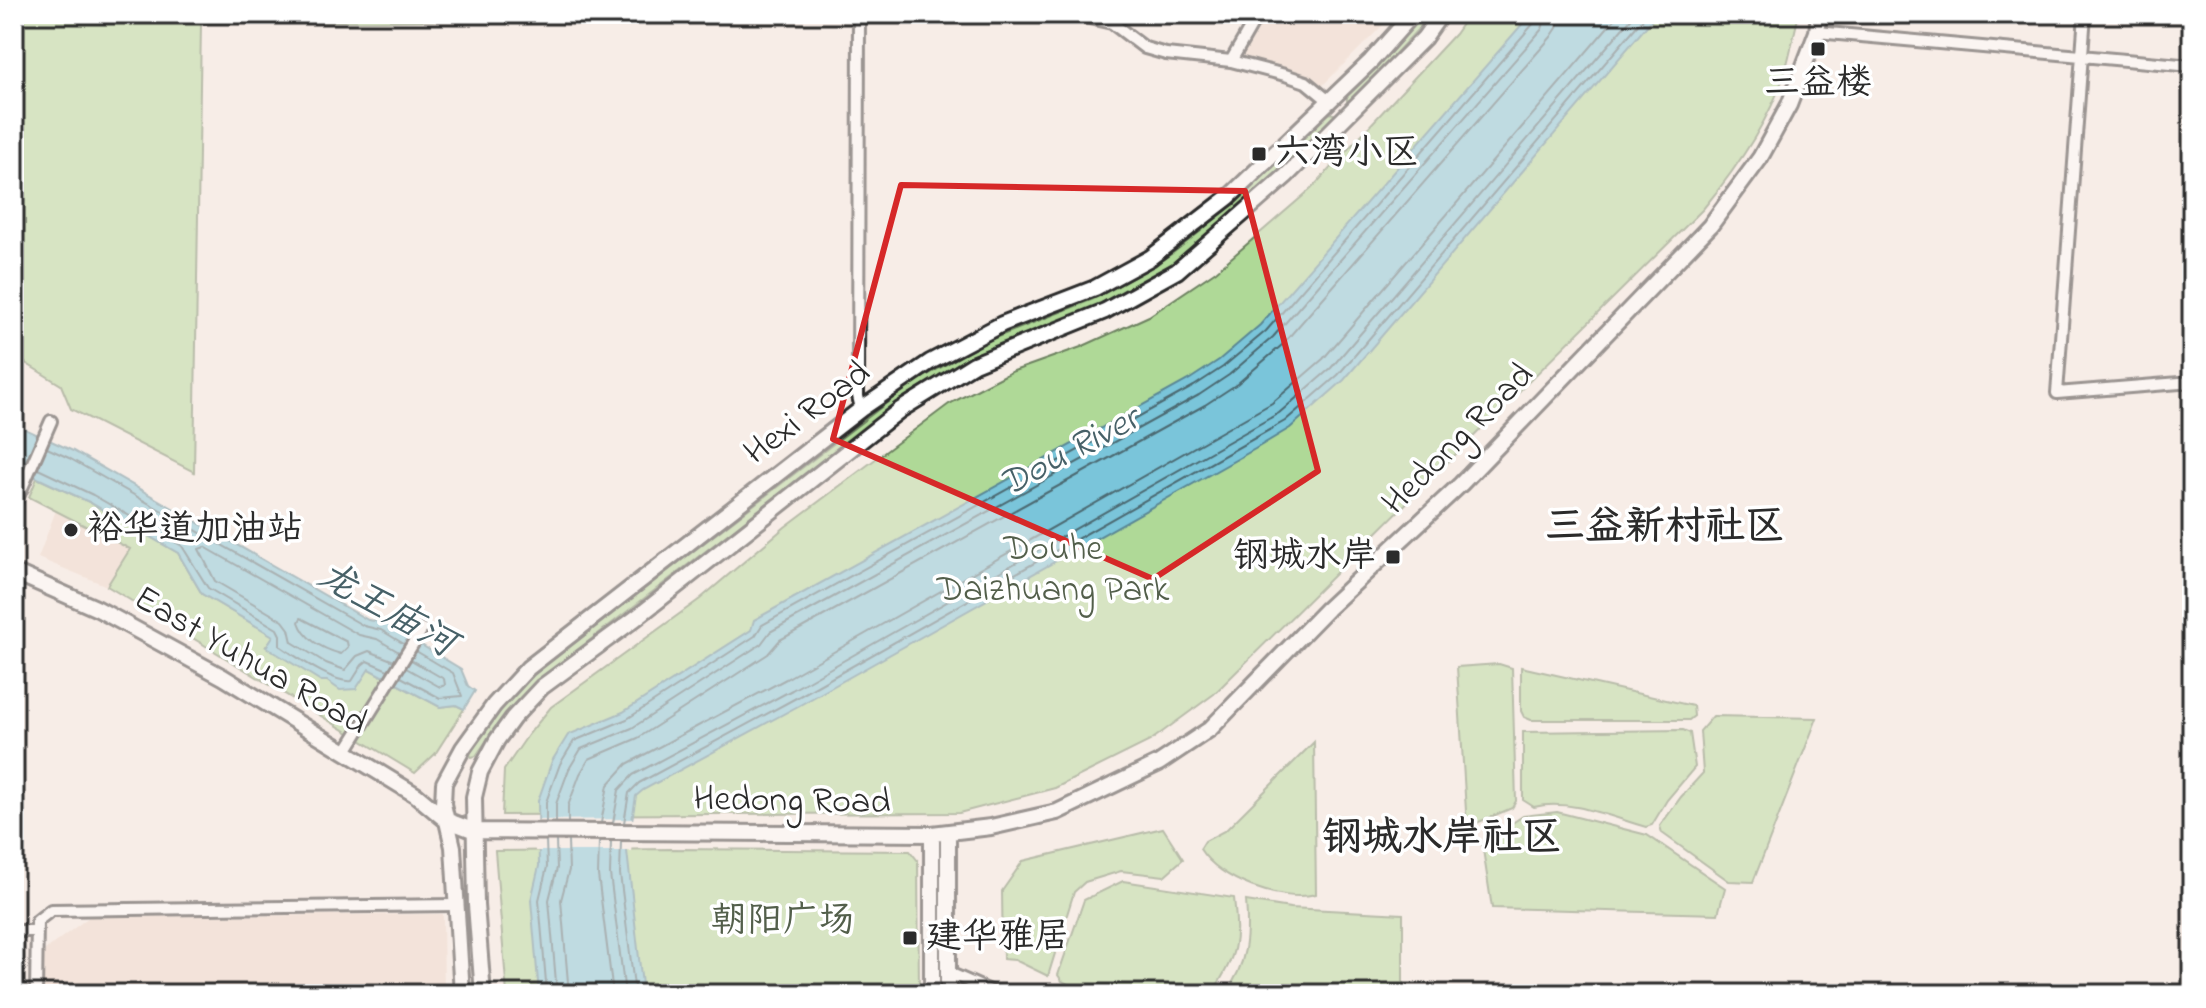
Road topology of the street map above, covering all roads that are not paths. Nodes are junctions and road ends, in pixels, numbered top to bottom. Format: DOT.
graph roads {
  1 [pos="859,14"];
  2 [pos="1071,14"];
  3 [pos="1258,14"];
  4 [pos="1413,14"];
  5 [pos="1441,14"];
  6 [pos="1819,14"];
  7 [pos="2085,14"];
  8 [pos="1817,32"];
  9 [pos="2081,55"];
  10 [pos="1231,61"];
  11 [pos="2192,66"];
  12 [pos="1329,101"];
  13 [pos="1348,114"];
  14 [pos="2192,382"];
  15 [pos="861,409"];
  16 [pos="51,421"];
  17 [pos="14,506"];
  18 [pos="14,572"];
  19 [pos="422,629"];
  20 [pos="346,751"];
  21 [pos="446,820"];
  22 [pos="475,831"];
  23 [pos="506,833"];
  24 [pos="948,833"];
  25 [pos="932,834"];
  26 [pos="456,905"];
  27 [pos="14,931"];
  28 [pos="37,931"];
  29 [pos="947,972"];
  30 [pos="36,994"];
  31 [pos="462,994"];
  32 [pos="483,994"];
  33 [pos="932,994"];
  34 [pos="948,994"];
  35 [pos="997,994"];
  1 -- 15 [label="street"];
  2 -- 10 [label="street"];
  3 -- 10 [label="street"];
  4 -- 12 [label="main road, Hexi Road"];
  5 -- 13 [label="main road, Hexi Road"];
  6 -- 8 [label="main road, Hedong Road"];
  7 -- 9 [label="street"];
  8 -- 9 [label="street"];
  8 -- 24 [label="main road, Hedong Road"];
  9 -- 11 [label="street"];
  9 -- 14 [label="street"];
  10 -- 12 [label="street"];
  12 -- 13 [label="main road"];
  12 -- 15 [label="main road, Hexi Road"];
  13 -- 22 [label="main road, Hexi Road"];
  15 -- 21 [label="main road, Hexi Road"];
  16 -- 17 [label="street"];
  18 -- 20 [label="main road, East Yuhua Road"];
  19 -- 20 [label="street"];
  20 -- 21 [label="main road, East Yuhua Road"];
  21 -- 22 [label="main road, East Yuhua Road"];
  21 -- 26 [label="main road, Hexi Road"];
  22 -- 23 [label="main road, East Yuhua Road"];
  22 -- 32 [label="main road, Hexi Road"];
  23 -- 25 [label="main road, Hedong Road"];
  24 -- 25 [label="main road, Hedong Road"];
  24 -- 29 [label="main road"];
  25 -- 33 [label="main road, Hedong Road"];
  26 -- 28 [label="street"];
  26 -- 31 [label="main road, Hexi Road"];
  27 -- 28 [label="street"];
  28 -- 30 [label="street"];
  29 -- 34 [label="main road"];
  29 -- 35 [label="street"];
}
